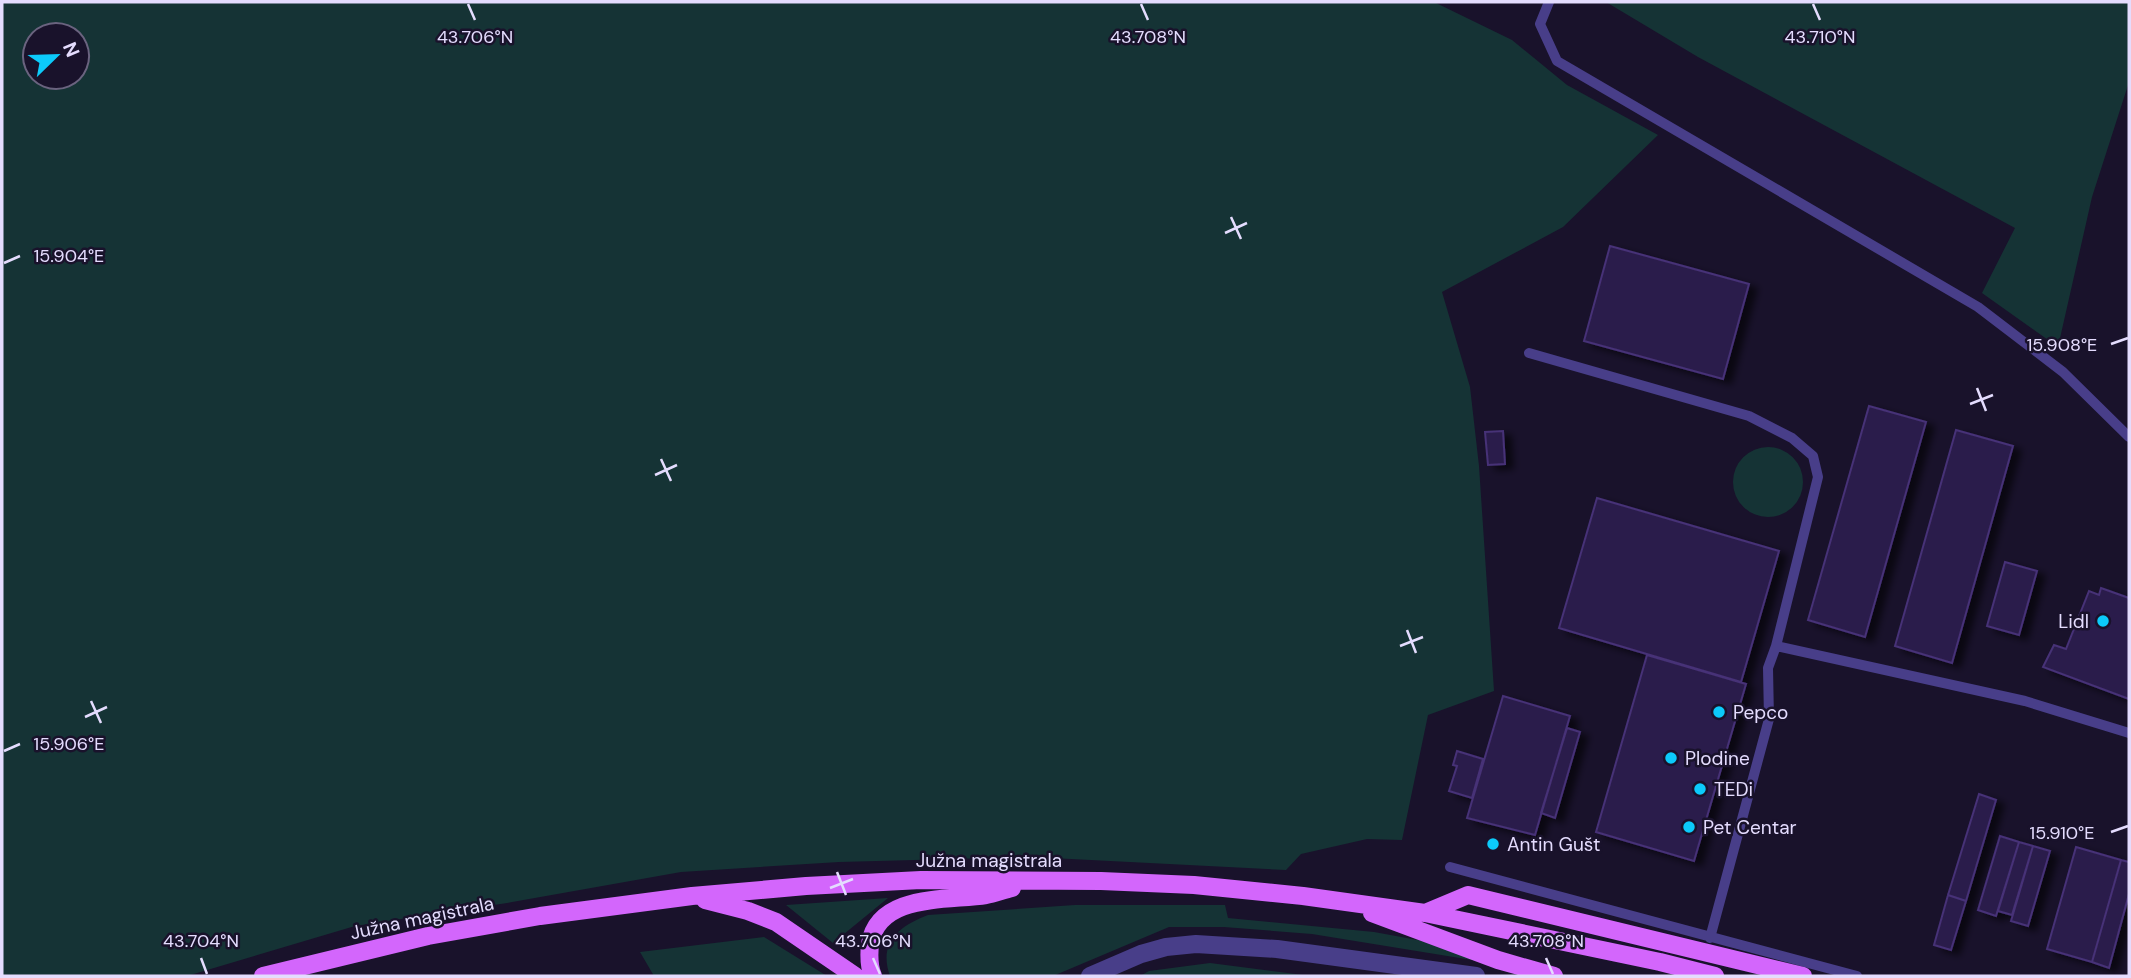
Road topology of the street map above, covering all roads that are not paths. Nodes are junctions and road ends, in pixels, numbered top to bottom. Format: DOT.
graph roads {
  1 [pos="1549,2"];
  2 [pos="1529,353"];
  3 [pos="2129,437"];
  4 [pos="1776,646"];
  5 [pos="2129,733"];
  6 [pos="1450,867"];
  7 [pos="1029,883"];
  8 [pos="692,896"];
  9 [pos="1318,898"];
  10 [pos="1425,913"];
  11 [pos="1710,938"];
  12 [pos="263,976"];
  13 [pos="855,976"];
  14 [pos="873,976"];
  15 [pos="1090,976"];
  16 [pos="1476,976"];
  17 [pos="1554,976"];
  18 [pos="1715,976"];
  19 [pos="1803,976"];
  20 [pos="1857,976"];
  1 -- 3 [label="lane"];
  2 -- 4 [label="lane"];
  4 -- 5 [label="lane"];
  4 -- 11 [label="lane"];
  6 -- 11 [label="lane"];
  7 -- 8 [label="main road, Južna magistrala"];
  7 -- 9 [label="main road, Južna magistrala"];
  7 -- 14 [label="main road"];
  8 -- 12 [label="main road, Južna magistrala"];
  8 -- 13 [label="main road"];
  9 -- 10 [label="main road, Južna magistrala"];
  9 -- 17 [label="main road"];
  10 -- 18 [label="main road, Južna magistrala"];
  10 -- 19 [label="main road"];
  11 -- 20 [label="lane"];
  15 -- 16 [label="street"];
}
